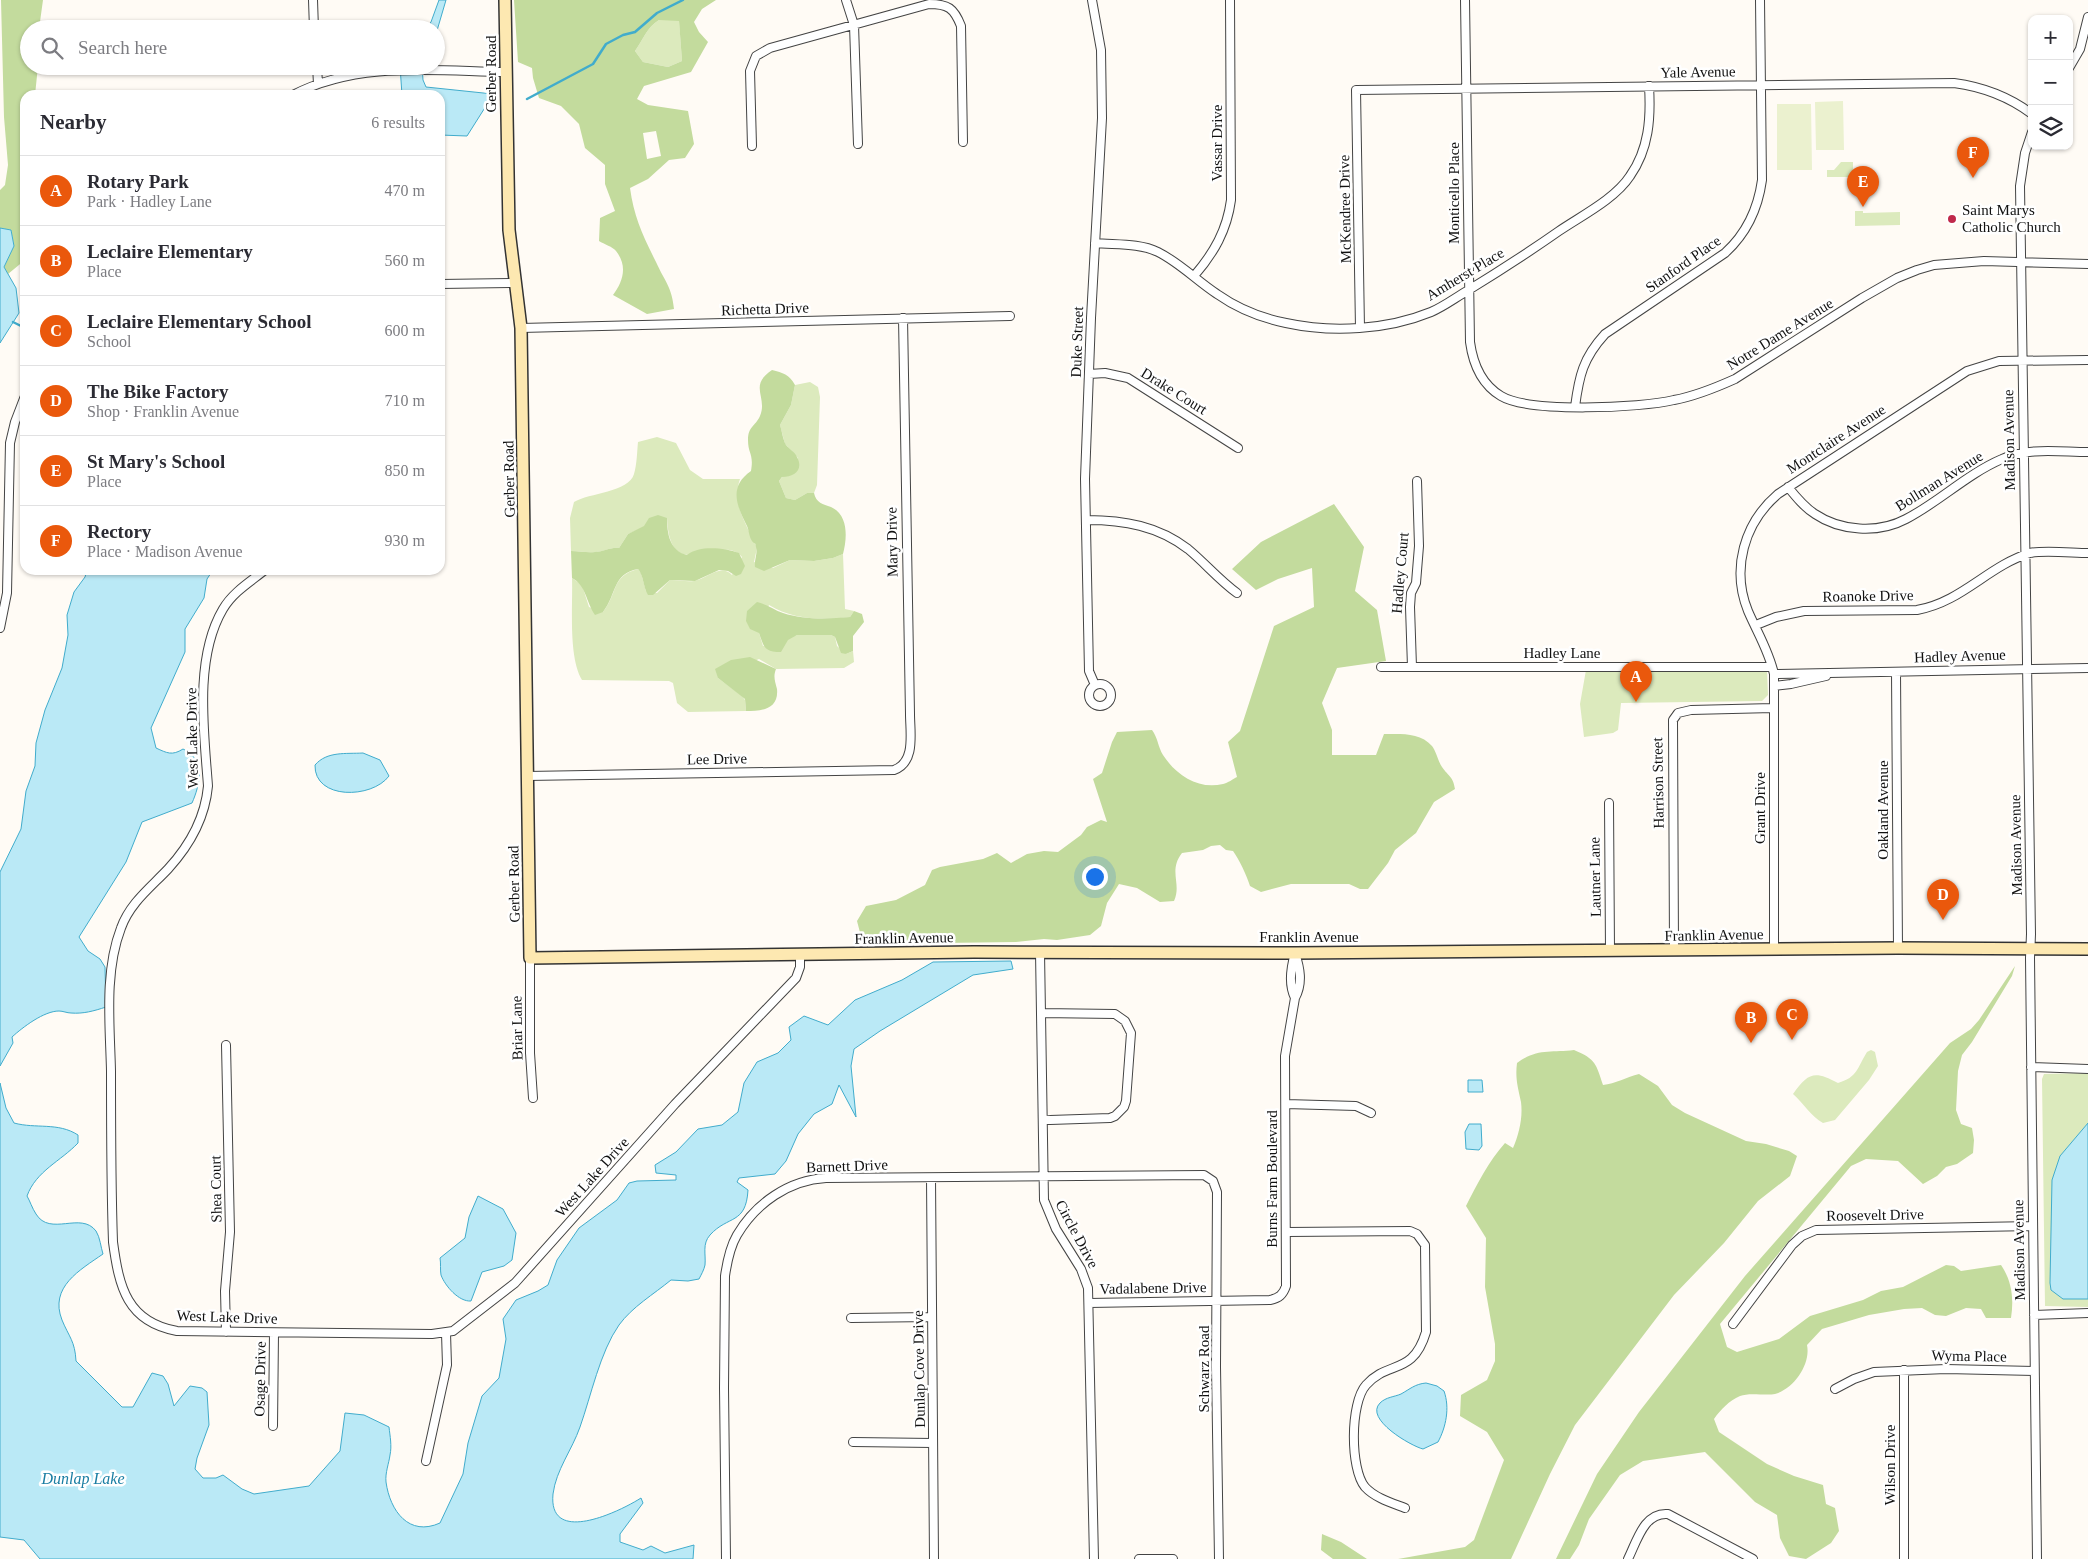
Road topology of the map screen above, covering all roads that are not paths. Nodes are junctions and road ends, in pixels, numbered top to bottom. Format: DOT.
graph roads {
  1 [pos="313,0"];
  2 [pos="505,0"];
  3 [pos="846,0"];
  4 [pos="1092,0"];
  5 [pos="1230,0"];
  6 [pos="1465,0"];
  7 [pos="1760,0"];
  8 [pos="2088,17"];
  9 [pos="314,20"];
  10 [pos="854,25"];
  11 [pos="2073,61"];
  12 [pos="445,71"];
  13 [pos="506,72"];
  14 [pos="318,75"];
  15 [pos="349,75"];
  16 [pos="318,84"];
  17 [pos="1760,85"];
  18 [pos="1650,86"];
  19 [pos="1466,88"];
  20 [pos="304,90"];
  21 [pos="1356,90"];
  22 [pos="2028,111"];
  23 [pos="963,142"];
  24 [pos="858,144"];
  25 [pos="752,146"];
  26 [pos="2028,146"];
  27 [pos="1095,244"];
  28 [pos="2021,263"];
  29 [pos="2088,264"];
  30 [pos="1194,276"];
  31 [pos="515,283"];
  32 [pos="445,284"];
  33 [pos="1468,290"];
  34 [pos="1010,316"];
  35 [pos="903,318"];
  36 [pos="521,328"];
  37 [pos="1360,328"];
  38 [pos="2022,360"];
  39 [pos="2088,360"];
  40 [pos="1089,374"];
  41 [pos="1485,383"];
  42 [pos="1575,407"];
  43 [pos="20,409"];
  44 [pos="1238,448"];
  45 [pos="2088,452"];
  46 [pos="2023,453"];
  47 [pos="1417,481"];
  48 [pos="1788,487"];
  49 [pos="1087,520"];
  50 [pos="2088,553"];
  51 [pos="2025,556"];
  52 [pos="258,575"];
  53 [pos="1237,593"];
  54 [pos="1756,626"];
  55 [pos="0,628"];
  56 [pos="1412,667"];
  57 [pos="1381,668"];
  58 [pos="2026,668"];
  59 [pos="2088,668"];
  60 [pos="1773,671"];
  61 [pos="1896,672"];
  62 [pos="1832,674"];
  63 [pos="1095,685"];
  64 [pos="1774,686"];
  65 [pos="1773,708"];
  66 [pos="905,764"];
  67 [pos="527,776"];
  68 [pos="1608,803"];
  69 [pos="1898,948"];
  70 [pos="2030,948"];
  71 [pos="1774,949"];
  72 [pos="2088,949"];
  73 [pos="1674,950"];
  74 [pos="1610,951"];
  75 [pos="1040,952"];
  76 [pos="1295,953"];
  77 [pos="800,954"];
  78 [pos="530,958"];
  79 [pos="1041,1013"];
  80 [pos="226,1045"];
  81 [pos="2031,1067"];
  82 [pos="2088,1069"];
  83 [pos="533,1098"];
  84 [pos="1286,1104"];
  85 [pos="1371,1113"];
  86 [pos="1043,1119"];
  87 [pos="1044,1176"];
  88 [pos="931,1178"];
  89 [pos="1213,1181"];
  90 [pos="2033,1226"];
  91 [pos="1287,1232"];
  92 [pos="1218,1301"];
  93 [pos="1089,1303"];
  94 [pos="2088,1313"];
  95 [pos="2034,1315"];
  96 [pos="932,1317"];
  97 [pos="851,1318"];
  98 [pos="1733,1324"];
  99 [pos="226,1332"];
  100 [pos="274,1333"];
  101 [pos="446,1333"];
  102 [pos="1904,1370"];
  103 [pos="2034,1371"];
  104 [pos="1835,1389"];
  105 [pos="273,1426"];
  106 [pos="853,1442"];
  107 [pos="933,1443"];
  108 [pos="426,1461"];
  109 [pos="1405,1508"];
  110 [pos="726,1559"];
  111 [pos="934,1559"];
  112 [pos="1094,1559"];
  113 [pos="1139,1559"];
  114 [pos="1173,1559"];
  115 [pos="1219,1559"];
  116 [pos="1628,1559"];
  117 [pos="1753,1559"];
  118 [pos="1904,1559"];
  119 [pos="2037,1559"];
  1 -- 9 [label="street"];
  2 -- 13 [label="street, Gerber Road"];
  3 -- 10 [label="street"];
  4 -- 27 [label="street, Duke Street"];
  5 -- 30 [label="street, Vassar Drive"];
  6 -- 19 [label="street, Monticello Place"];
  7 -- 17 [label="street, Stanford Place"];
  8 -- 11 [label="street"];
  10 -- 23 [label="street"];
  10 -- 24 [label="street"];
  10 -- 25 [label="street"];
  12 -- 13 [label="street"];
  13 -- 31 [label="street, Gerber Road"];
  14 -- 16 [label="street"];
  15 -- 16 [label="street"];
  16 -- 20 [label="street"];
  17 -- 18 [label="street, Yale Avenue"];
  17 -- 22 [label="street, Yale Avenue"];
  17 -- 42 [label="street, Stanford Place"];
  18 -- 19 [label="street, Yale Avenue"];
  18 -- 33 [label="street, Amherst Place"];
  19 -- 21 [label="street, Yale Avenue"];
  19 -- 33 [label="street, Monticello Place"];
  21 -- 37 [label="street, McKendree Drive"];
  26 -- 28 [label="street, Madison Avenue"];
  27 -- 30 [label="street, Amherst Place"];
  27 -- 40 [label="street, Duke Street"];
  28 -- 29 [label="street, Notre Dame Avenue"];
  28 -- 38 [label="street, Madison Avenue"];
  28 -- 42 [label="street, Notre Dame Avenue"];
  30 -- 37 [label="street, Amherst Place"];
  31 -- 32 [label="street"];
  31 -- 36 [label="street, Gerber Road"];
  33 -- 37 [label="street, Amherst Place"];
  33 -- 41 [label="street, Monticello Place"];
  34 -- 35 [label="street, Richetta Drive"];
  35 -- 36 [label="street, Richetta Drive"];
  35 -- 66 [label="street, Mary Drive"];
  36 -- 67 [label="street, Gerber Road"];
  38 -- 39 [label="street, Montclaire Avenue"];
  38 -- 46 [label="street, Madison Avenue"];
  38 -- 48 [label="street, Montclaire Avenue"];
  40 -- 44 [label="street, Drake Court"];
  40 -- 49 [label="street, Duke Street"];
  41 -- 42 [label="street, Notre Dame Avenue"];
  43 -- 55 [label="street"];
  45 -- 46 [label="street, Bollman Avenue"];
  46 -- 48 [label="street, Bollman Avenue"];
  46 -- 51 [label="street, Madison Avenue"];
  47 -- 56 [label="street, Hadley Court"];
  48 -- 54 [label="street, Montclaire Avenue"];
  49 -- 53 [label="street"];
  49 -- 63 [label="street, Duke Street"];
  50 -- 51 [label="street, Roanoke Drive"];
  51 -- 54 [label="street, Roanoke Drive"];
  51 -- 58 [label="street, Madison Avenue"];
  52 -- 99 [label="street, West Lake Drive"];
  54 -- 60 [label="street, Montclaire Avenue"];
  56 -- 57 [label="street, Hadley Lane"];
  56 -- 60 [label="street, Hadley Lane"];
  58 -- 59 [label="street, Hadley Avenue"];
  58 -- 61 [label="street, Hadley Avenue"];
  58 -- 70 [label="street, Madison Avenue"];
  60 -- 62 [label="street, Hadley Avenue"];
  60 -- 64 [label="street, Grant Drive"];
  61 -- 62 [label="street, Hadley Avenue"];
  61 -- 69 [label="street, Oakland Avenue"];
  62 -- 64 [label="street, Hadley Avenue"];
  64 -- 65 [label="street, Grant Drive"];
  65 -- 71 [label="street, Grant Drive"];
  65 -- 73 [label="street, Harrison Street"];
  66 -- 67 [label="street, Lee Drive"];
  67 -- 78 [label="street, Gerber Road"];
  68 -- 74 [label="street, Lautner Lane"];
  69 -- 70 [label="street, Franklin Avenue"];
  69 -- 71 [label="street, Franklin Avenue"];
  70 -- 72 [label="street, Franklin Avenue"];
  70 -- 81 [label="street, Madison Avenue"];
  71 -- 73 [label="street, Franklin Avenue"];
  73 -- 74 [label="street, Franklin Avenue"];
  74 -- 76 [label="street, Franklin Avenue"];
  75 -- 76 [label="street, Franklin Avenue"];
  75 -- 77 [label="street, Franklin Avenue"];
  75 -- 79 [label="street, Circle Drive"];
  76 -- 84 [label="street, Burns Farm Boulevard"];
  77 -- 78 [label="street, Franklin Avenue"];
  77 -- 101 [label="street, West Lake Drive"];
  78 -- 83 [label="street, Briar Lane"];
  79 -- 86 [label="street, Circle Drive"];
  79 -- 86 [label="street"];
  80 -- 99 [label="street, Shea Court"];
  81 -- 82 [label="street"];
  81 -- 90 [label="street, Madison Avenue"];
  84 -- 85 [label="street"];
  84 -- 91 [label="street, Burns Farm Boulevard"];
  86 -- 87 [label="street, Circle Drive"];
  87 -- 88 [label="street, Barnett Drive"];
  87 -- 89 [label="street, Barnett Drive"];
  87 -- 93 [label="street, Circle Drive"];
  88 -- 96 [label="street, Dunlap Cove Drive"];
  88 -- 110 [label="street, Barnett Drive"];
  89 -- 92 [label="street, Schwarz Road"];
  90 -- 95 [label="street, Madison Avenue"];
  90 -- 98 [label="street, Roosevelt Drive"];
  91 -- 92 [label="street, Burns Farm Boulevard"];
  91 -- 109 [label="street"];
  92 -- 93 [label="street, Vadalabene Drive"];
  92 -- 115 [label="street, Schwarz Road"];
  93 -- 112 [label="street, Circle Drive"];
  94 -- 95 [label="street"];
  95 -- 103 [label="street, Madison Avenue"];
  96 -- 97 [label="street"];
  96 -- 107 [label="street, Dunlap Cove Drive"];
  99 -- 100 [label="street, West Lake Drive"];
  100 -- 101 [label="street, West Lake Drive"];
  100 -- 105 [label="street, Osage Drive"];
  101 -- 108 [label="street"];
  102 -- 103 [label="street, Wyma Place"];
  102 -- 104 [label="street, Wyma Place"];
  102 -- 118 [label="street, Wilson Drive"];
  103 -- 119 [label="street, Madison Avenue"];
  106 -- 107 [label="street"];
  107 -- 111 [label="street, Dunlap Cove Drive"];
  113 -- 114 [label="street"];
  116 -- 117 [label="street"];
}
